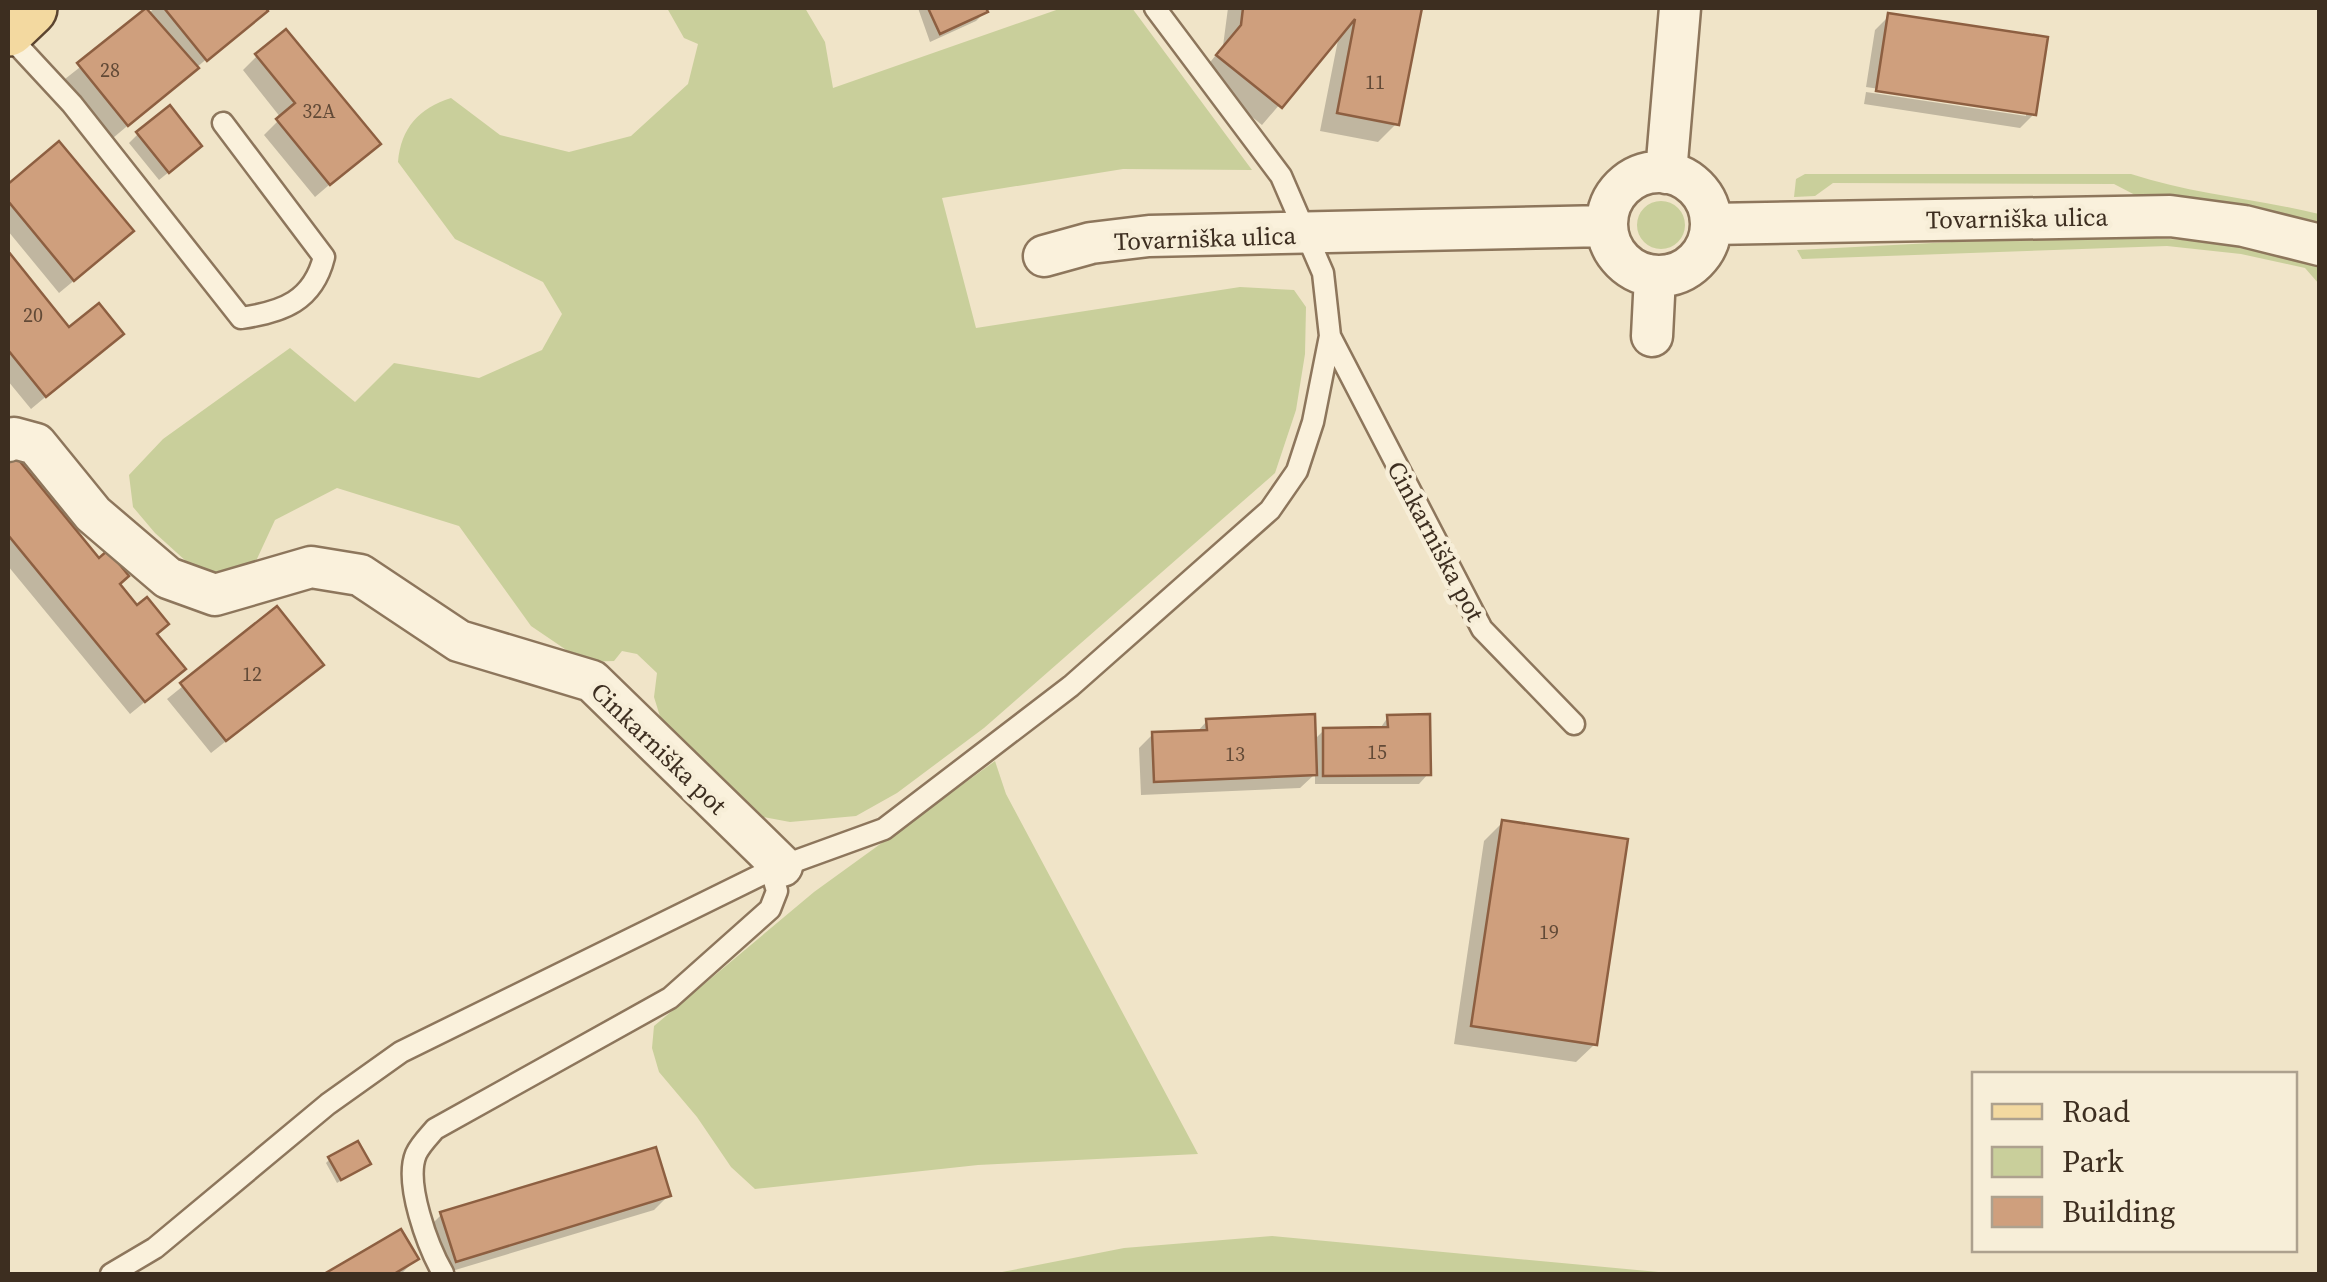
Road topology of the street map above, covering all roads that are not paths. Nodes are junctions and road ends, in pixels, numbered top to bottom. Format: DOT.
graph roads {
  1 [pos="29,8"];
  2 [pos="1155,8"];
  3 [pos="1680,8"];
  4 [pos="8,31"];
  5 [pos="223,123"];
  6 [pos="1666,172"];
  7 [pos="1711,224"];
  8 [pos="1607,226"];
  9 [pos="1307,234"];
  10 [pos="2320,244"];
  11 [pos="1044,256"];
  12 [pos="1655,276"];
  13 [pos="1330,336"];
  14 [pos="1652,336"];
  15 [pos="8,441"];
  16 [pos="1574,724"];
  17 [pos="777,868"];
  18 [pos="444,1273"];
  19 [pos="111,1274"];
  1 -- 4 [label="main road"];
  2 -- 9 [label="lane, Cinkarniška pot"];
  3 -- 6 [label="street"];
  4 -- 5 [label="lane"];
  6 -- 7 [label="street"];
  6 -- 8 [label="street"];
  7 -- 10 [label="street, Tovarniška ulica"];
  7 -- 12 [label="street"];
  8 -- 9 [label="street, Tovarniška ulica"];
  8 -- 12 [label="street"];
  9 -- 11 [label="street, Tovarniška ulica"];
  9 -- 13 [label="lane, Cinkarniška pot"];
  12 -- 14 [label="street"];
  13 -- 16 [label="lane, Cinkarniška pot"];
  13 -- 17 [label="lane, Cinkarniška pot"];
  15 -- 17 [label="street, Cinkarniška pot"];
  17 -- 18 [label="lane"];
  17 -- 19 [label="lane, Cinkarniška pot"];
}
